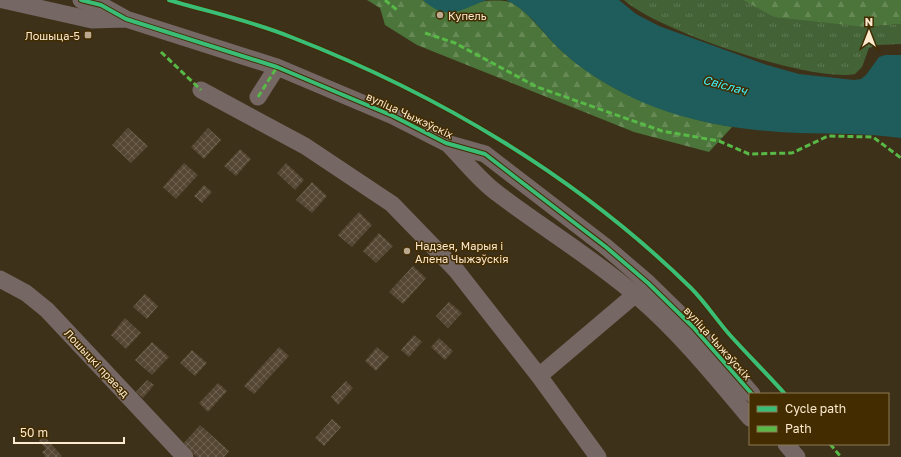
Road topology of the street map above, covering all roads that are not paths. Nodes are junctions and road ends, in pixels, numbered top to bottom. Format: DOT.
graph roads {
  1 [pos="3,0"];
  2 [pos="82,0"];
  3 [pos="126,19"];
  4 [pos="277,66"];
  5 [pos="201,90"];
  6 [pos="258,97"];
  7 [pos="446,143"];
  8 [pos="0,279"];
  9 [pos="648,283"];
  10 [pos="636,295"];
  11 [pos="539,376"];
  12 [pos="751,393"];
  13 [pos="749,417"];
  14 [pos="787,445"];
  15 [pos="185,457"];
  16 [pos="598,457"];
  17 [pos="797,457"];
  1 -- 3 [label="street, вуліца Чыжэўскіх"];
  2 -- 3 [label="street, вуліца Чыжэўскіх"];
  3 -- 4 [label="street, вуліца Чыжэўскіх"];
  4 -- 6 [label="street"];
  4 -- 7 [label="street, вуліца Чыжэўскіх"];
  5 -- 11 [label="street"];
  7 -- 9 [label="street, вуліца Чыжэўскіх"];
  7 -- 10 [label="street, вуліца Чыжэўскіх"];
  8 -- 15 [label="street, Лошыцкі праезд"];
  9 -- 10 [label="street"];
  9 -- 12 [label="street, вуліца Чыжэўскіх"];
  10 -- 11 [label="street"];
  10 -- 13 [label="street, вуліца Чыжэўскіх"];
  11 -- 16 [label="street"];
  14 -- 17 [label="street"];
}
